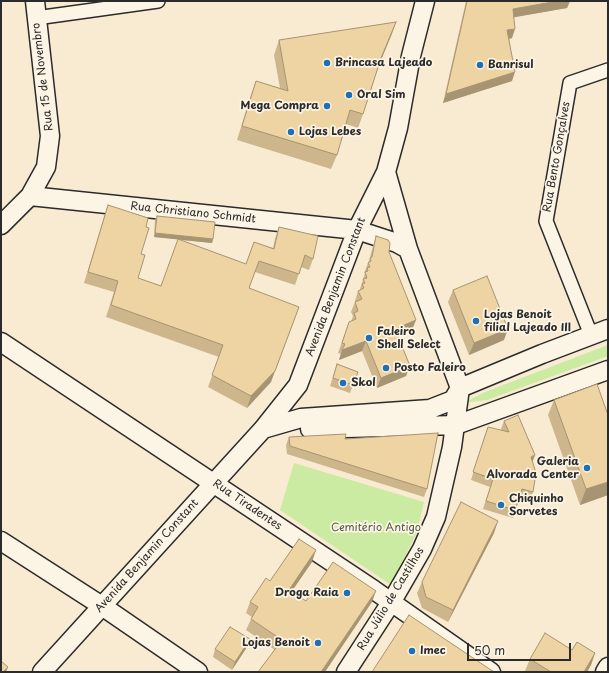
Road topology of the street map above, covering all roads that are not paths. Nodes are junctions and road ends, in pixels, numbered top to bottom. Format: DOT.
graph roads {
  1 [pos="158,1"];
  2 [pos="425,1"];
  3 [pos="36,9"];
  4 [pos="608,70"];
  5 [pos="386,172"];
  6 [pos="30,196"];
  7 [pos="1,225"];
  8 [pos="356,230"];
  9 [pos="408,249"];
  10 [pos="608,329"];
  11 [pos="591,335"];
  12 [pos="1,342"];
  13 [pos="608,370"];
  14 [pos="460,388"];
  15 [pos="295,389"];
  16 [pos="301,425"];
  17 [pos="456,425"];
  18 [pos="258,434"];
  19 [pos="214,482"];
  20 [pos="1,541"];
  21 [pos="392,601"];
  22 [pos="102,606"];
  23 [pos="608,667"];
  24 [pos="42,672"];
  25 [pos="198,672"];
  26 [pos="346,672"];
  27 [pos="491,672"];
  28 [pos="605,672"];
  1 -- 3 [label="street"];
  2 -- 5 [label="main road, Avenida Benjamin Constant"];
  3 -- 6 [label="main road, Rua 15 de Novembro"];
  4 -- 11 [label="street, Rua Bento Gonçalves"];
  5 -- 8 [label="main road, Avenida Benjamin Constant"];
  5 -- 9 [label="main road, Rua Júlio de Castilhos"];
  6 -- 7 [label="main road, Rua 15 de Novembro"];
  6 -- 8 [label="main road, Rua Christiano Schmidt"];
  8 -- 9 [label="main road"];
  8 -- 15 [label="main road, Avenida Benjamin Constant"];
  9 -- 14 [label="main road, Rua Júlio de Castilhos"];
  10 -- 11 [label="main road"];
  11 -- 14 [label="main road"];
  12 -- 19 [label="main road, Rua Tiradentes"];
  13 -- 17 [label="main road"];
  14 -- 16 [label="main road"];
  14 -- 17 [label="main road, Rua Júlio de Castilhos"];
  15 -- 16 [label="main road"];
  15 -- 18 [label="main road, Avenida Benjamin Constant"];
  16 -- 17 [label="main road"];
  16 -- 18 [label="main road"];
  17 -- 21 [label="main road, Rua Júlio de Castilhos"];
  18 -- 19 [label="main road, Avenida Benjamin Constant"];
  19 -- 21 [label="main road, Rua Tiradentes"];
  19 -- 22 [label="main road, Avenida Benjamin Constant"];
  20 -- 22 [label="main road"];
  21 -- 26 [label="main road, Rua Júlio de Castilhos"];
  21 -- 27 [label="main road, Rua Tiradentes"];
  22 -- 24 [label="main road, Avenida Benjamin Constant"];
  22 -- 25 [label="main road"];
  23 -- 28 [label="main road"];
}
